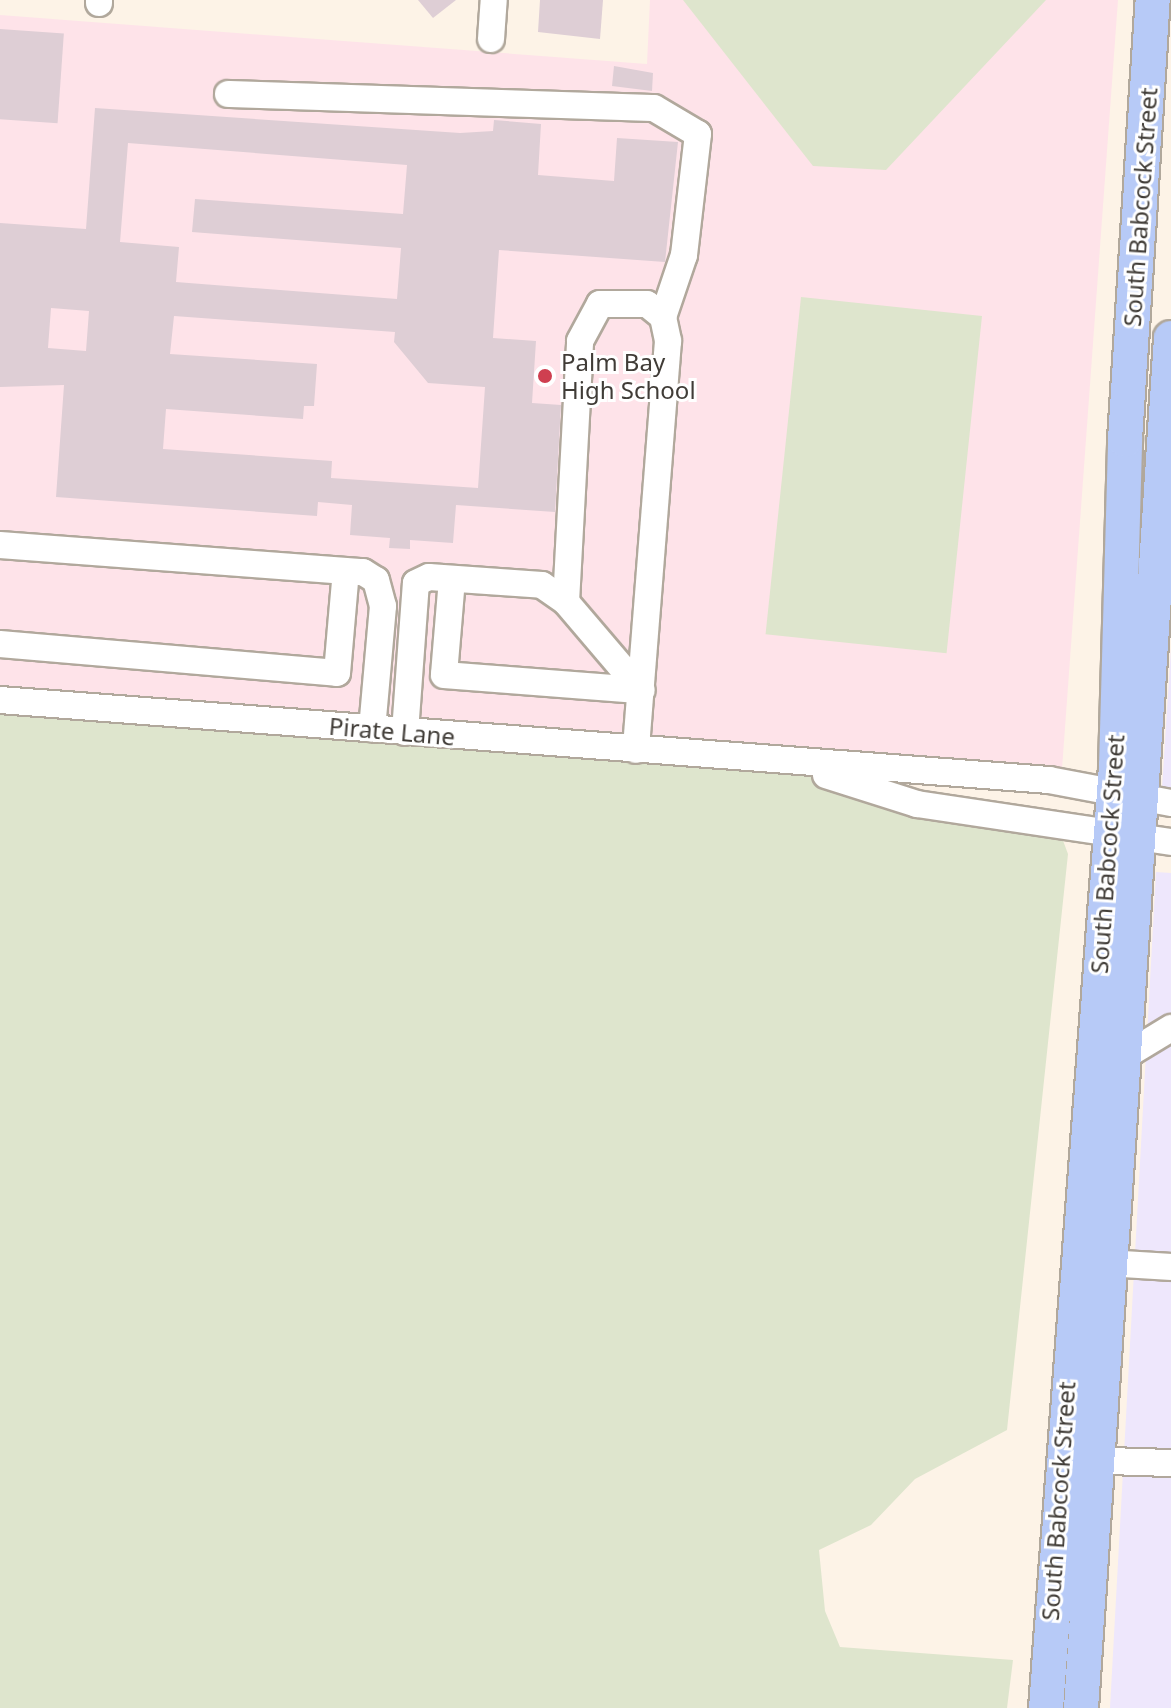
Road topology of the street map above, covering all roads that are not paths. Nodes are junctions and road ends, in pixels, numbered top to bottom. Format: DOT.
graph roads {
  1 [pos="494,0"];
  2 [pos="1153,0"];
  3 [pos="491,39"];
  4 [pos="228,94"];
  5 [pos="663,317"];
  6 [pos="1171,338"];
  7 [pos="0,545"];
  8 [pos="346,571"];
  9 [pos="452,579"];
  10 [pos="566,602"];
  11 [pos="0,644"];
  12 [pos="641,690"];
  13 [pos="0,700"];
  14 [pos="372,729"];
  15 [pos="405,732"];
  16 [pos="636,750"];
  17 [pos="784,762"];
  18 [pos="1141,799"];
  19 [pos="1121,837"];
  20 [pos="1171,842"];
  21 [pos="1171,1028"];
  22 [pos="1120,1059"];
  23 [pos="1107,1263"];
  24 [pos="1171,1267"];
  25 [pos="1060,1460"];
  26 [pos="1094,1460"];
  27 [pos="1171,1463"];
  28 [pos="1046,1708"];
  29 [pos="1081,1708"];
  1 -- 3 [label="street"];
  2 -- 18 [label="main road, South Babcock Street"];
  4 -- 5 [label="street"];
  5 -- 10 [label="street"];
  5 -- 12 [label="street"];
  6 -- 18 [label="main road, South Babcock Street"];
  7 -- 8 [label="street"];
  8 -- 11 [label="street"];
  8 -- 14 [label="street"];
  9 -- 10 [label="street"];
  9 -- 12 [label="street"];
  9 -- 15 [label="street"];
  10 -- 12 [label="street"];
  12 -- 16 [label="street"];
  13 -- 14 [label="street, Pirate Lane"];
  14 -- 15 [label="street, Pirate Lane"];
  15 -- 16 [label="street, Pirate Lane"];
  16 -- 17 [label="street, Pirate Lane"];
  17 -- 18 [label="street, Pirate Lane"];
  17 -- 19 [label="street, Pirate Lane"];
  18 -- 19 [label="main road, South Babcock Street"];
  19 -- 20 [label="street, Pirate Lane"];
  19 -- 22 [label="main road, South Babcock Street"];
  19 -- 25 [label="main road, South Babcock Street"];
  21 -- 22 [label="street"];
  22 -- 23 [label="main road, South Babcock Street"];
  23 -- 24 [label="street"];
  23 -- 26 [label="main road, South Babcock Street"];
  25 -- 26 [label="street"];
  25 -- 28 [label="main road, South Babcock Street"];
  26 -- 27 [label="street"];
  26 -- 29 [label="main road, South Babcock Street"];
}
